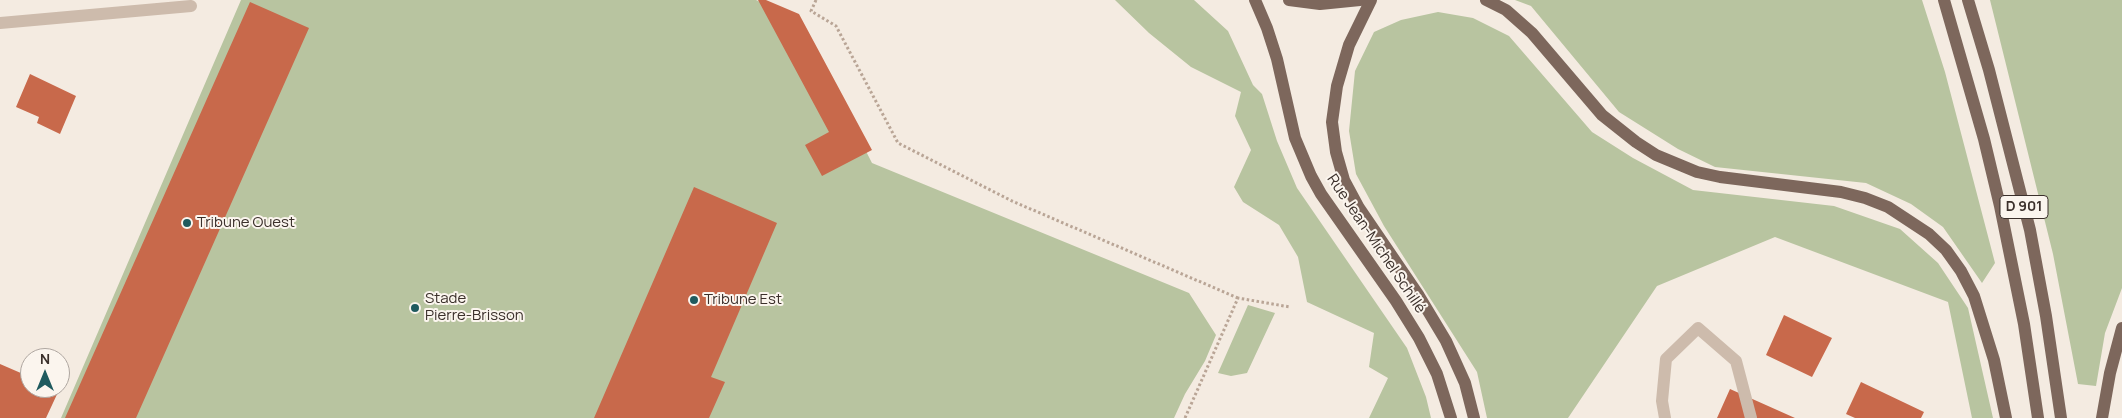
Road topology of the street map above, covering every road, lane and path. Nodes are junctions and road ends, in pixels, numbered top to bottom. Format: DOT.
graph roads {
  1 [pos="816,0"];
  2 [pos="1255,0"];
  3 [pos="1289,0"];
  4 [pos="1360,0"];
  5 [pos="1371,0"];
  6 [pos="1486,0"];
  7 [pos="1944,0"];
  8 [pos="1968,0"];
  9 [pos="191,6"];
  10 [pos="0,23"];
  11 [pos="1238,298"];
  12 [pos="1290,307"];
  13 [pos="2122,328"];
  14 [pos="1185,418"];
  15 [pos="1451,418"];
  16 [pos="1474,418"];
  17 [pos="1665,418"];
  18 [pos="1751,418"];
  19 [pos="2006,418"];
  20 [pos="2038,418"];
  21 [pos="2061,418"];
  22 [pos="2102,418"];
  1 -- 11 [label="path"];
  2 -- 15 [label="main road, Rue Jean-Michel Schillé"];
  3 -- 4 [label="main road"];
  5 -- 16 [label="main road, Rue Jean-Michel Schillé"];
  6 -- 19 [label="main road"];
  7 -- 20 [label="main road, D 901"];
  8 -- 21 [label="main road, D 901"];
  9 -- 10 [label="street"];
  11 -- 12 [label="path"];
  11 -- 14 [label="path"];
  13 -- 22 [label="main road"];
  17 -- 18 [label="street"];
}
